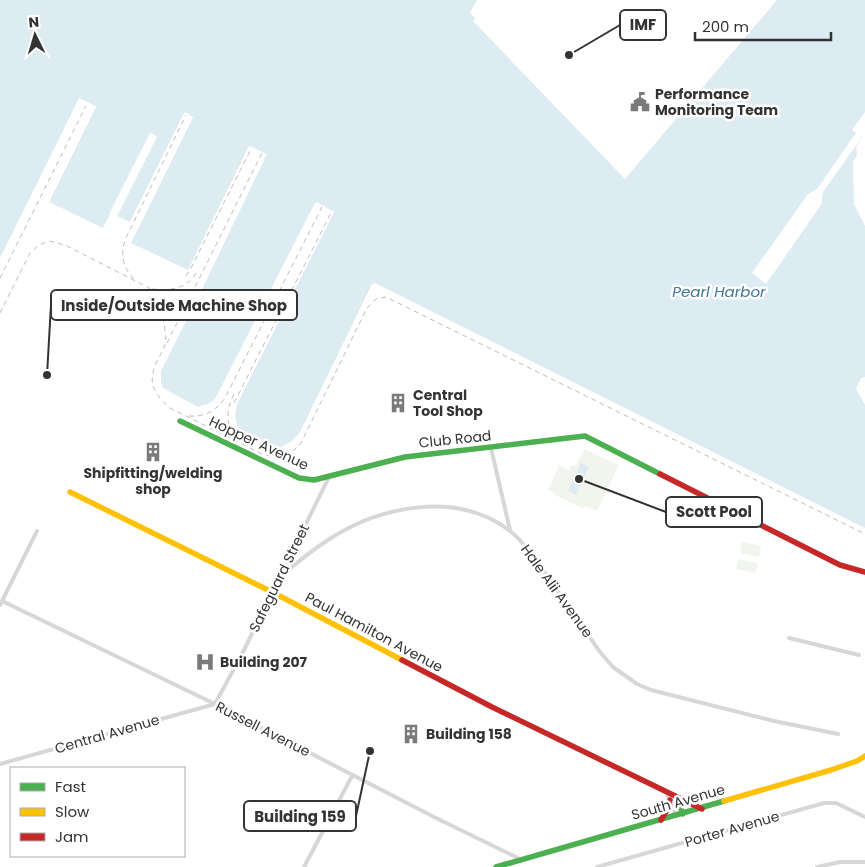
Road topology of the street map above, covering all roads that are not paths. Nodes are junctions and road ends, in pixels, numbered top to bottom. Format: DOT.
graph roads {
  1 [pos="180,420"];
  2 [pos="491,448"];
  3 [pos="329,477"];
  4 [pos="70,492"];
  5 [pos="510,530"];
  6 [pos="37,531"];
  7 [pos="865,572"];
  8 [pos="280,577"];
  9 [pos="272,592"];
  10 [pos="2,601"];
  11 [pos="0,605"];
  12 [pos="789,638"];
  13 [pos="860,655"];
  14 [pos="215,704"];
  15 [pos="838,734"];
  16 [pos="865,756"];
  17 [pos="857,761"];
  18 [pos="865,763"];
  19 [pos="0,764"];
  20 [pos="352,776"];
  21 [pos="673,798"];
  22 [pos="702,809"];
  23 [pos="679,815"];
  24 [pos="865,818"];
  25 [pos="661,820"];
  26 [pos="522,860"];
  27 [pos="865,862"];
  28 [pos="304,867"];
  29 [pos="496,867"];
  30 [pos="597,867"];
  31 [pos="817,867"];
  1 -- 3 [label="street, Hopper Avenue"];
  2 -- 3 [label="street, Club Road"];
  2 -- 5 [label="street"];
  2 -- 7 [label="street, Club Road"];
  3 -- 8 [label="street, Safeguard Street"];
  4 -- 9 [label="street, Paul Hamilton Avenue"];
  5 -- 8 [label="street, Hale Alii Avenue"];
  5 -- 15 [label="street, Hale Alii Avenue"];
  6 -- 10 [label="street"];
  8 -- 9 [label="street, Safeguard Street"];
  9 -- 14 [label="street, Safeguard Street"];
  9 -- 21 [label="street, Paul Hamilton Avenue"];
  10 -- 11 [label="street"];
  10 -- 14 [label="street, Russell Avenue"];
  12 -- 13 [label="street"];
  14 -- 19 [label="street, Central Avenue"];
  14 -- 20 [label="street, Russell Avenue"];
  16 -- 17 [label="street, South Avenue"];
  17 -- 18 [label="street"];
  17 -- 22 [label="street, South Avenue"];
  20 -- 26 [label="street, Russell Avenue"];
  20 -- 28 [label="street"];
  21 -- 22 [label="street, Paul Hamilton Avenue"];
  21 -- 23 [label="street"];
  21 -- 25 [label="street"];
  22 -- 23 [label="street, South Avenue"];
  23 -- 25 [label="street, South Avenue"];
  24 -- 30 [label="street, Porter Avenue"];
  25 -- 26 [label="street, South Avenue"];
  26 -- 29 [label="street, South Avenue"];
  27 -- 31 [label="street"];
}
